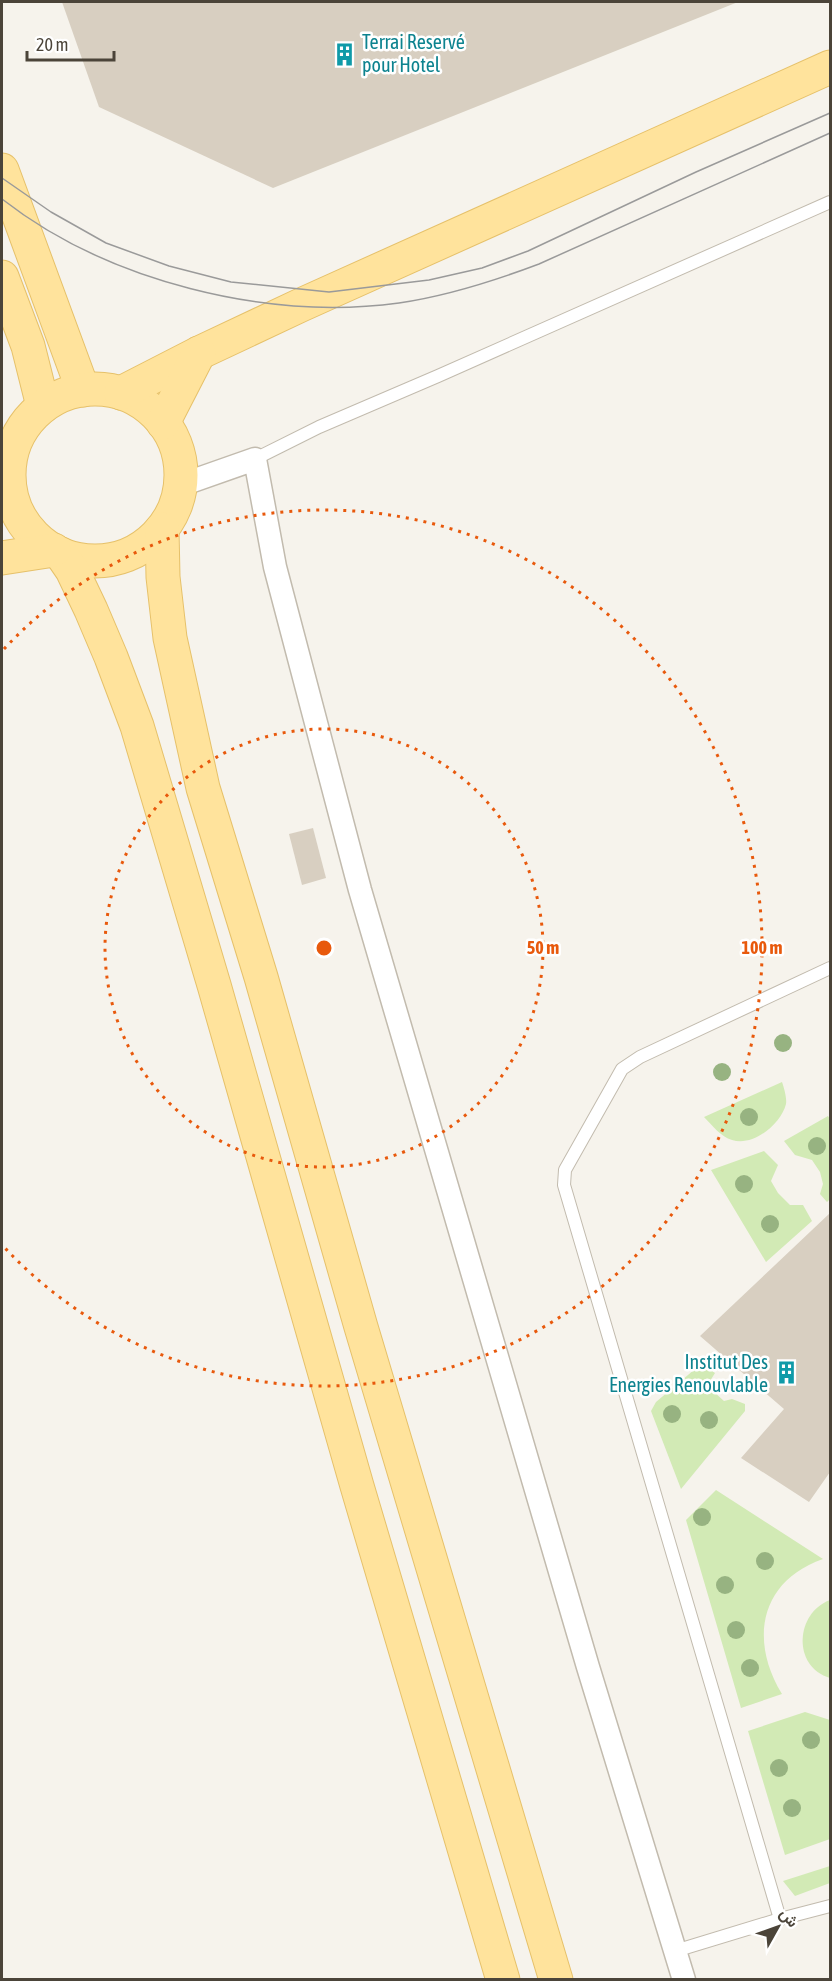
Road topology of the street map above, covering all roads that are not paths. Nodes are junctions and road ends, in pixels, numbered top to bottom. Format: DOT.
graph roads {
  1 [pos="831,67"];
  2 [pos="2,170"];
  3 [pos="831,202"];
  4 [pos="2,277"];
  5 [pos="199,352"];
  6 [pos="83,390"];
  7 [pos="121,393"];
  8 [pos="43,406"];
  9 [pos="163,423"];
  10 [pos="8,452"];
  11 [pos="255,459"];
  12 [pos="181,484"];
  13 [pos="162,529"];
  14 [pos="58,552"];
  15 [pos="2,558"];
  16 [pos="831,968"];
  17 [pos="333,1231"];
  18 [pos="288,1243"];
  19 [pos="831,1906"];
  20 [pos="780,1918"];
  21 [pos="540,1925"];
  22 [pos="491,1940"];
  23 [pos="675,1951"];
  24 [pos="503,1980"];
  25 [pos="556,1980"];
  26 [pos="684,1980"];
  1 -- 5 [label="main road"];
  2 -- 6 [label="main road"];
  3 -- 11 [label="lane"];
  4 -- 8 [label="main road"];
  5 -- 7 [label="main road"];
  5 -- 9 [label="main road"];
  6 -- 7 [label="main road"];
  6 -- 8 [label="main road"];
  7 -- 9 [label="main road"];
  8 -- 10 [label="main road"];
  9 -- 12 [label="main road"];
  10 -- 14 [label="main road"];
  11 -- 12 [label="street"];
  11 -- 23 [label="street"];
  12 -- 13 [label="main road"];
  13 -- 14 [label="main road"];
  13 -- 17 [label="main road"];
  14 -- 15 [label="main road"];
  14 -- 18 [label="main road"];
  16 -- 20 [label="lane"];
  17 -- 18 [label="main road"];
  17 -- 21 [label="main road"];
  18 -- 22 [label="main road"];
  19 -- 20 [label="lane"];
  20 -- 23 [label="lane"];
  21 -- 22 [label="main road"];
  21 -- 25 [label="main road"];
  22 -- 24 [label="main road"];
  23 -- 26 [label="street"];
}
